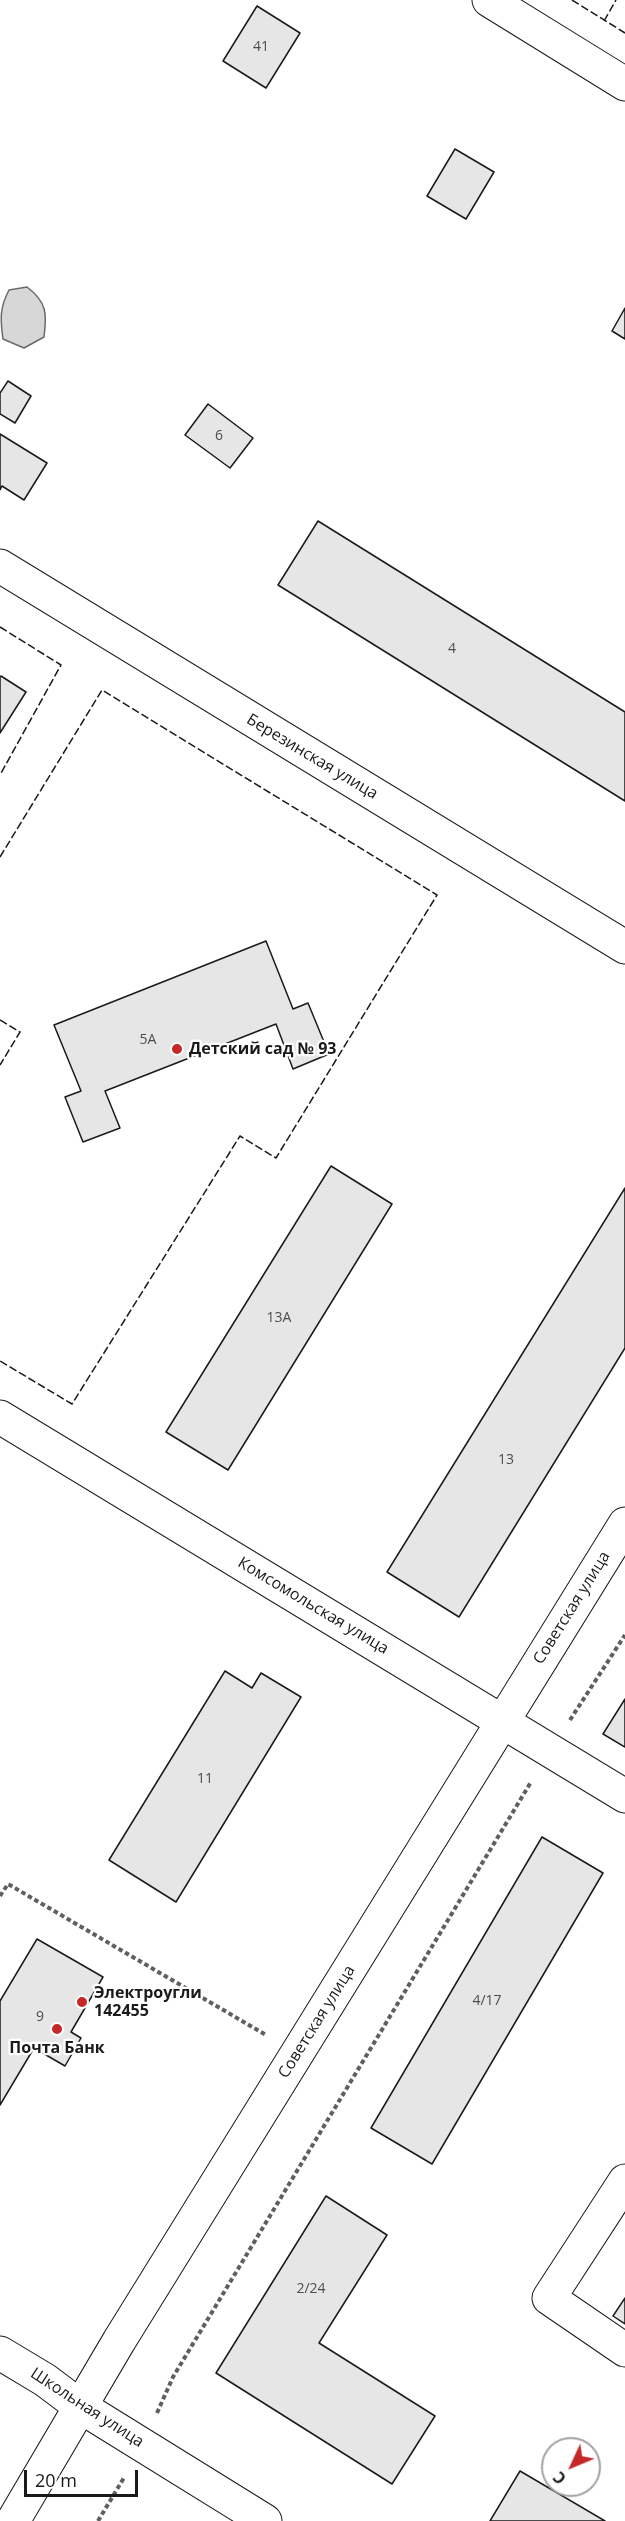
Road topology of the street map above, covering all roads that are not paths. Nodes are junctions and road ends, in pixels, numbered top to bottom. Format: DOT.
graph roads {
  1 [pos="489,0"];
  2 [pos="625,84"];
  3 [pos="0,566"];
  4 [pos="625,947"];
  5 [pos="0,1417"];
  6 [pos="625,1524"];
  7 [pos="502,1721"];
  8 [pos="625,1796"];
  9 [pos="625,2181"];
  10 [pos="625,2350"];
  11 [pos="0,2353"];
  12 [pos="81,2406"];
  13 [pos="13,2521"];
  14 [pos="265,2521"];
  1 -- 2 [label="street"];
  3 -- 4 [label="street, Березинская улица"];
  5 -- 7 [label="street, Комсомольская улица"];
  6 -- 7 [label="street, Советская улица"];
  7 -- 8 [label="street, Комсомольская улица"];
  7 -- 12 [label="street, Советская улица"];
  9 -- 10 [label="street"];
  11 -- 12 [label="street, Школьная улица"];
  12 -- 13 [label="street, Советская улица"];
  12 -- 14 [label="street, Школьная улица"];
}
